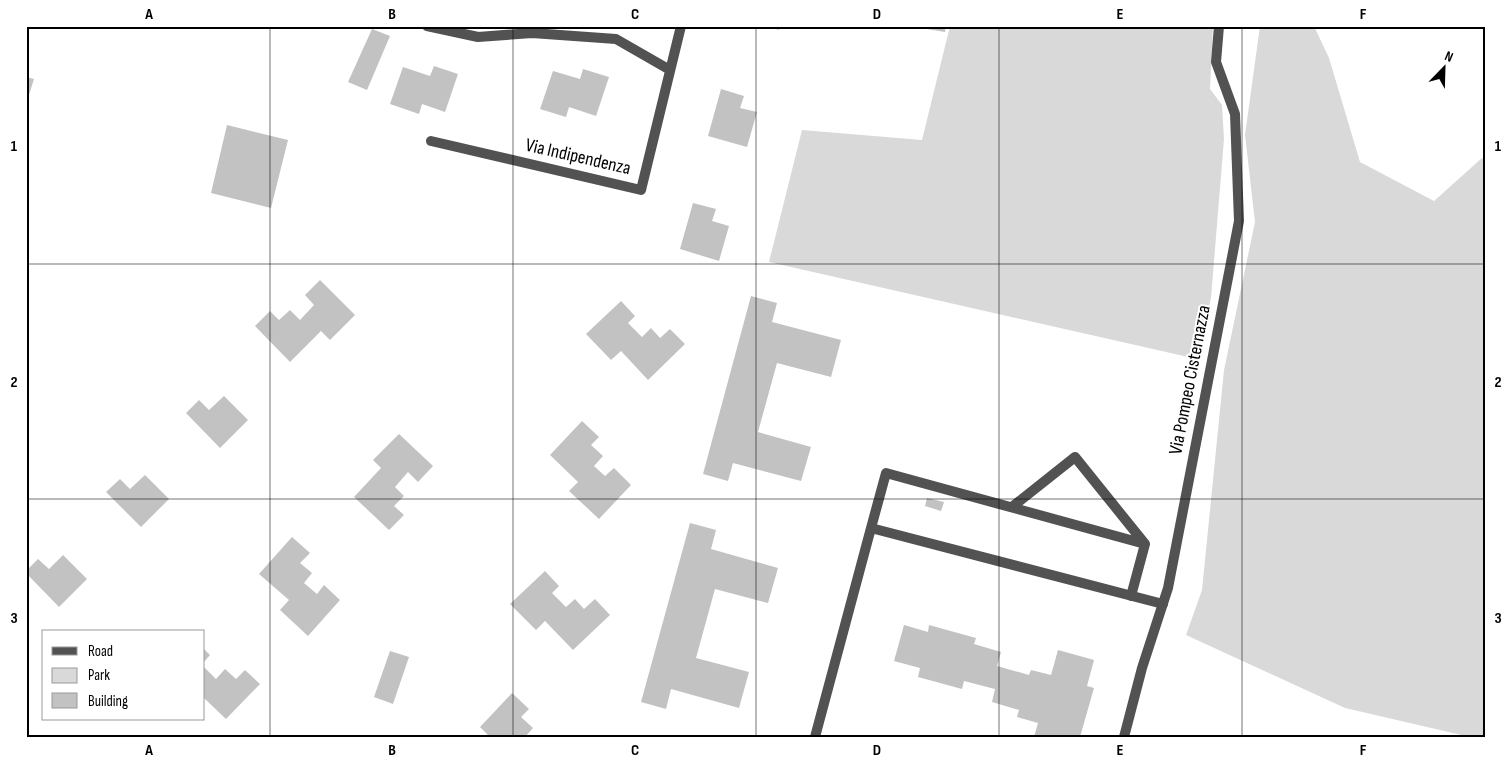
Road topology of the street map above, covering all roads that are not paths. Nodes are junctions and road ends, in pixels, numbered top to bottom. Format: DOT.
graph roads {
  1 [pos="427,26"];
  2 [pos="682,26"];
  3 [pos="1220,26"];
  4 [pos="670,70"];
  5 [pos="431,141"];
  6 [pos="1012,507"];
  7 [pos="871,528"];
  8 [pos="1145,544"];
  9 [pos="1131,596"];
  10 [pos="1163,604"];
  11 [pos="815,737"];
  12 [pos="1124,737"];
  1 -- 4 [label="street"];
  2 -- 4 [label="street, Via Indipendenza"];
  3 -- 10 [label="street, Via Pompeo Cisternazza"];
  4 -- 5 [label="street, Via Indipendenza"];
  6 -- 7 [label="street"];
  6 -- 8 [label="street"];
  6 -- 8 [label="street"];
  7 -- 9 [label="street"];
  7 -- 11 [label="street"];
  8 -- 9 [label="street"];
  9 -- 10 [label="street"];
  10 -- 12 [label="street, Via Pompeo Cisternazza"];
}
